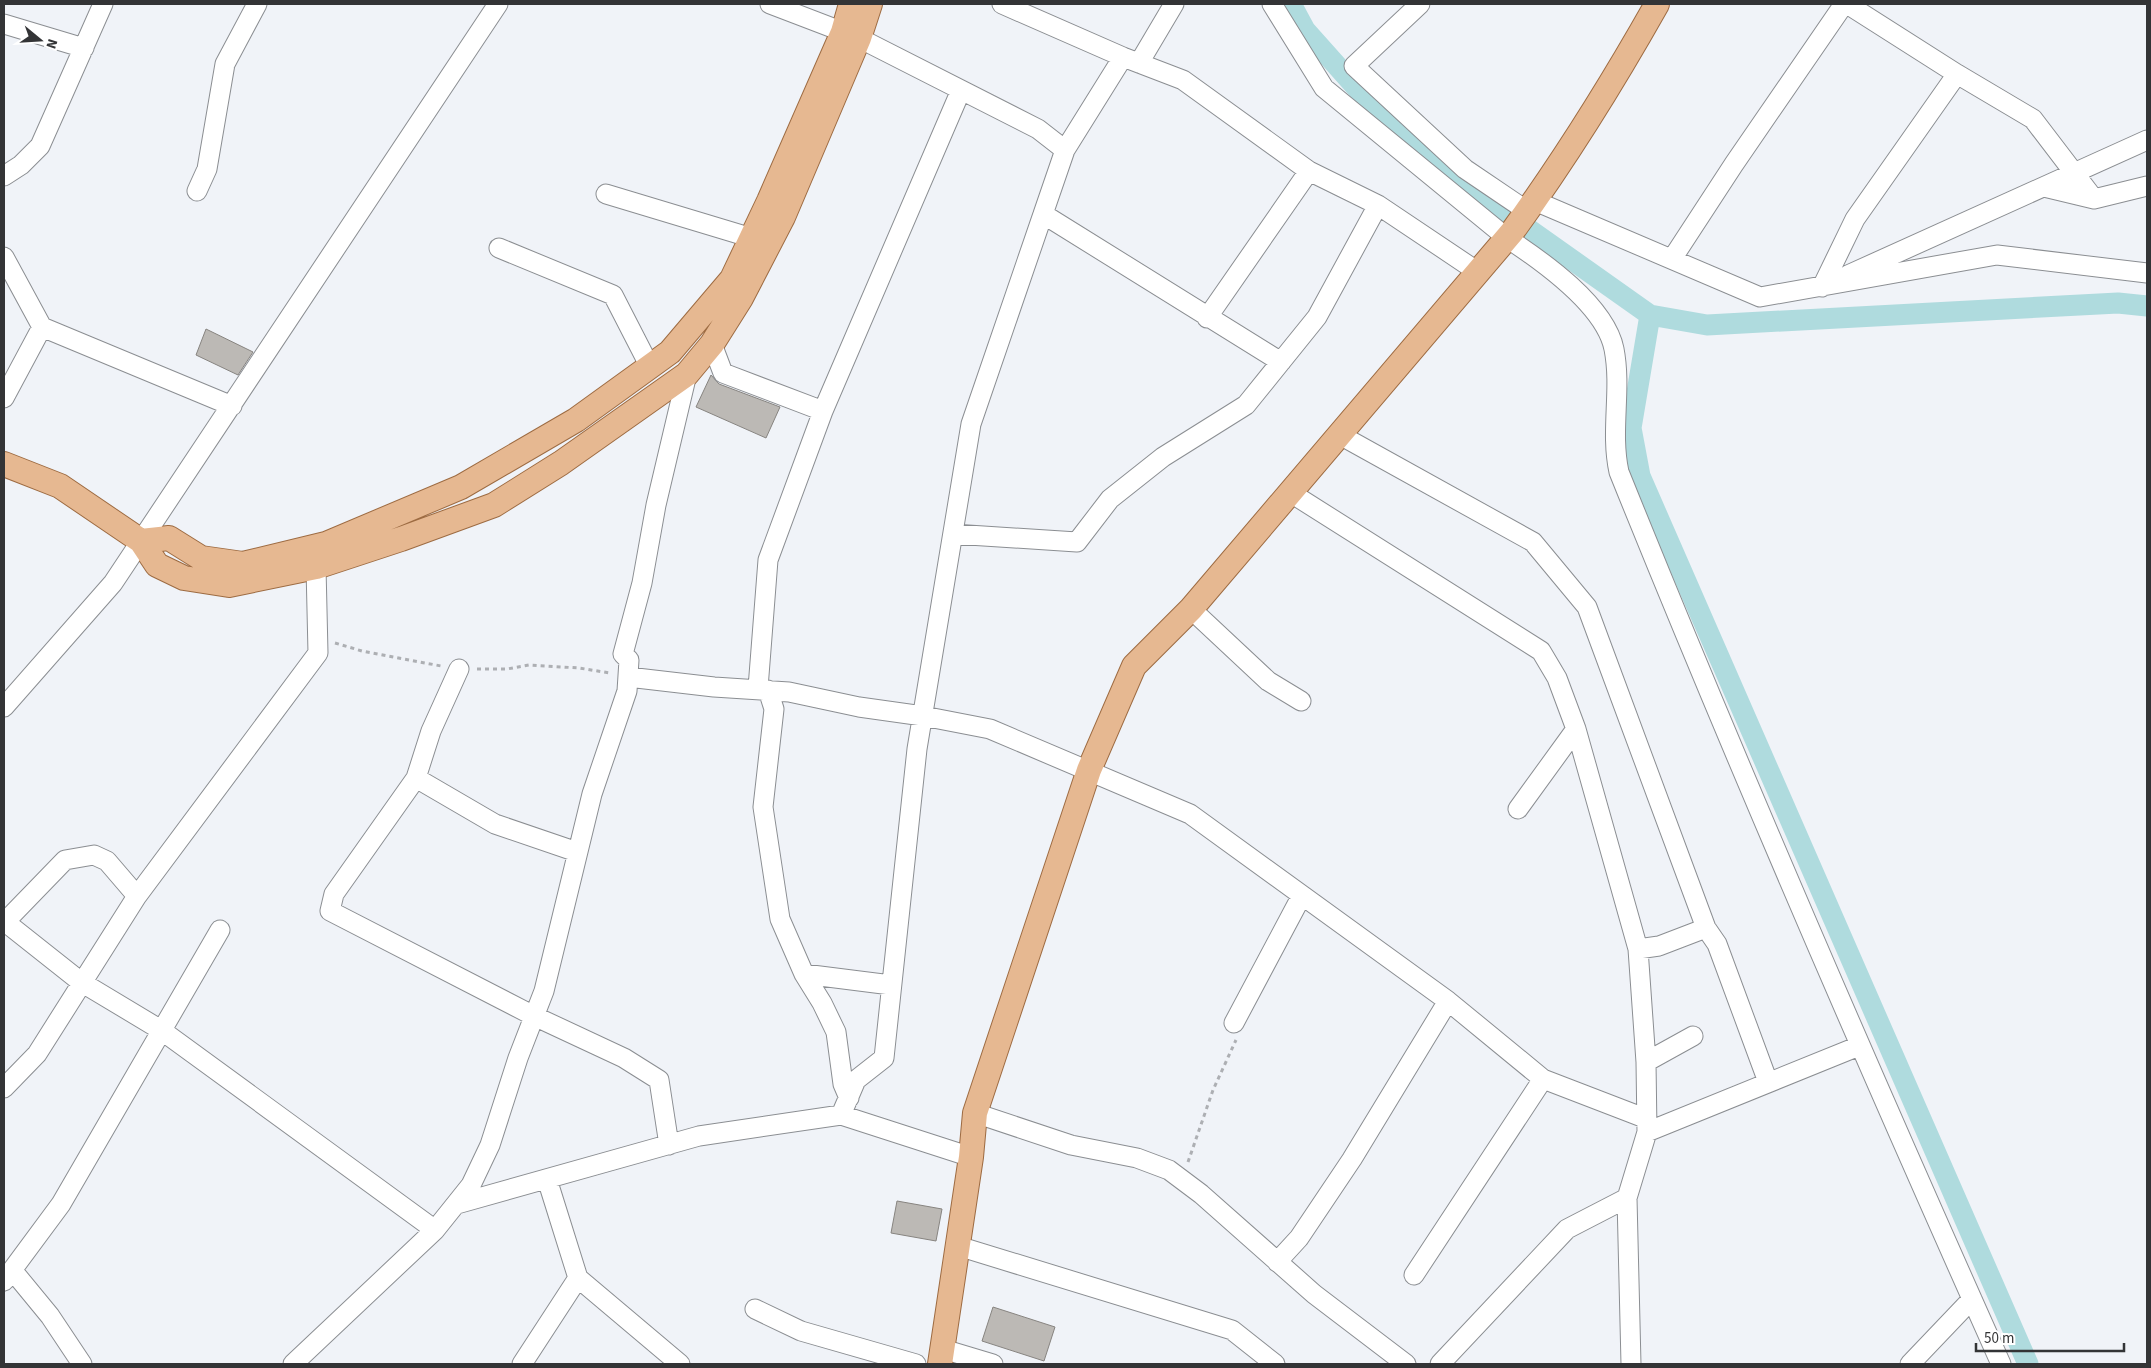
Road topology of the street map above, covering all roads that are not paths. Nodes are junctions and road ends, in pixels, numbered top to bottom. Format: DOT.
graph roads {
  1 [pos="103,4"];
  2 [pos="258,4"];
  3 [pos="498,4"];
  4 [pos="770,4"];
  5 [pos="851,4"];
  6 [pos="870,4"];
  7 [pos="1002,4"];
  8 [pos="1174,4"];
  9 [pos="1272,4"];
  10 [pos="1420,4"];
  11 [pos="1657,4"];
  12 [pos="1846,4"];
  13 [pos="4,24"];
  14 [pos="851,35"];
  15 [pos="84,48"];
  16 [pos="1131,60"];
  17 [pos="1957,74"];
  18 [pos="961,90"];
  19 [pos="2147,140"];
  20 [pos="1065,150"];
  21 [pos="1309,171"];
  22 [pos="2074,173"];
  23 [pos="4,176"];
  24 [pos="2044,186"];
  25 [pos="2147,186"];
  26 [pos="197,191"];
  27 [pos="606,194"];
  28 [pos="2094,199"];
  29 [pos="1378,205"];
  30 [pos="1529,208"];
  31 [pos="1043,214"];
  32 [pos="1509,235"];
  33 [pos="752,238"];
  34 [pos="499,248"];
  35 [pos="4,257"];
  36 [pos="1672,259"];
  37 [pos="1478,272"];
  38 [pos="2147,273"];
  39 [pos="1822,287"];
  40 [pos="1207,318"];
  41 [pos="42,328"];
  42 [pos="712,344"];
  43 [pos="1281,362"];
  44 [pos="650,367"];
  45 [pos="687,374"];
  46 [pos="4,398"];
  47 [pos="232,406"];
  48 [pos="823,411"];
  49 [pos="1340,435"];
  50 [pos="4,464"];
  51 [pos="1291,492"];
  52 [pos="953,534"];
  53 [pos="141,541"];
  54 [pos="316,567"];
  55 [pos="1191,609"];
  56 [pos="460,669"];
  57 [pos="628,677"];
  58 [pos="768,690"];
  59 [pos="1301,701"];
  60 [pos="4,707"];
  61 [pos="923,716"];
  62 [pos="1576,729"];
  63 [pos="1089,770"];
  64 [pos="416,778"];
  65 [pos="1518,809"];
  66 [pos="578,852"];
  67 [pos="137,896"];
  68 [pos="1301,896"];
  69 [pos="4,922"];
  70 [pos="1706,928"];
  71 [pos="220,930"];
  72 [pos="1638,949"];
  73 [pos="804,974"];
  74 [pos="82,982"];
  75 [pos="891,985"];
  76 [pos="1448,1002"];
  77 [pos="534,1016"];
  78 [pos="1236,1028"];
  79 [pos="161,1030"];
  80 [pos="1693,1036"];
  81 [pos="1859,1046"];
  82 [pos="1646,1062"];
  83 [pos="1543,1079"];
  84 [pos="1768,1082"];
  85 [pos="4,1088"];
  86 [pos="849,1098"];
  87 [pos="975,1113"];
  88 [pos="841,1115"];
  89 [pos="1647,1125"];
  90 [pos="669,1145"];
  91 [pos="971,1156"];
  92 [pos="547,1179"];
  93 [pos="1626,1198"];
  94 [pos="456,1204"];
  95 [pos="435,1230"];
  96 [pos="958,1246"];
  97 [pos="1277,1262"];
  98 [pos="1414,1275"];
  99 [pos="8,1276"];
  100 [pos="578,1278"];
  101 [pos="1972,1299"];
  102 [pos="754,1309"];
  103 [pos="942,1356"];
  104 [pos="82,1364"];
  105 [pos="293,1364"];
  106 [pos="522,1364"];
  107 [pos="680,1364"];
  108 [pos="916,1364"];
  109 [pos="993,1364"];
  110 [pos="1275,1364"];
  111 [pos="1406,1364"];
  112 [pos="1440,1364"];
  113 [pos="1631,1364"];
  114 [pos="1910,1364"];
  115 [pos="2001,1364"];
  1 -- 15 [label="street"];
  2 -- 26 [label="street"];
  3 -- 47 [label="street"];
  4 -- 14 [label="street"];
  5 -- 14 [label="main road"];
  6 -- 14 [label="main road"];
  7 -- 16 [label="street"];
  8 -- 16 [label="street"];
  9 -- 32 [label="street"];
  10 -- 30 [label="street"];
  11 -- 30 [label="main road"];
  12 -- 17 [label="street"];
  12 -- 36 [label="street"];
  13 -- 15 [label="street"];
  14 -- 18 [label="street"];
  14 -- 33 [label="main road"];
  14 -- 42 [label="main road"];
  15 -- 23 [label="street"];
  16 -- 20 [label="street"];
  16 -- 21 [label="street"];
  17 -- 22 [label="street"];
  17 -- 39 [label="street"];
  18 -- 20 [label="street"];
  18 -- 48 [label="street"];
  19 -- 22 [label="street"];
  20 -- 31 [label="street"];
  21 -- 29 [label="street"];
  21 -- 40 [label="street"];
  22 -- 24 [label="street"];
  22 -- 28 [label="street"];
  24 -- 28 [label="street"];
  24 -- 39 [label="street"];
  25 -- 28 [label="street"];
  27 -- 33 [label="street"];
  29 -- 37 [label="street"];
  29 -- 43 [label="street"];
  30 -- 32 [label="main road"];
  30 -- 36 [label="street"];
  31 -- 40 [label="street"];
  31 -- 52 [label="street"];
  32 -- 37 [label="main road"];
  32 -- 81 [label="street"];
  33 -- 44 [label="main road"];
  34 -- 44 [label="street"];
  35 -- 41 [label="street"];
  36 -- 39 [label="street"];
  37 -- 49 [label="main road"];
  38 -- 39 [label="street"];
  40 -- 43 [label="street"];
  41 -- 46 [label="street"];
  41 -- 47 [label="street"];
  42 -- 45 [label="main road"];
  42 -- 48 [label="street"];
  43 -- 52 [label="street"];
  44 -- 53 [label="main road"];
  45 -- 54 [label="main road"];
  45 -- 57 [label="street"];
  47 -- 53 [label="street"];
  48 -- 58 [label="street"];
  49 -- 51 [label="main road"];
  49 -- 70 [label="street"];
  50 -- 53 [label="main road"];
  51 -- 55 [label="main road"];
  51 -- 62 [label="street"];
  52 -- 61 [label="street"];
  53 -- 54 [label="main road"];
  53 -- 60 [label="street"];
  54 -- 67 [label="street"];
  55 -- 59 [label="street"];
  55 -- 63 [label="main road"];
  56 -- 64 [label="street"];
  57 -- 58 [label="street"];
  57 -- 66 [label="street"];
  58 -- 61 [label="street"];
  58 -- 73 [label="street"];
  61 -- 63 [label="street"];
  61 -- 75 [label="street"];
  62 -- 65 [label="street"];
  62 -- 72 [label="street"];
  63 -- 68 [label="street"];
  63 -- 87 [label="main road"];
  64 -- 66 [label="street"];
  64 -- 77 [label="street"];
  66 -- 77 [label="street"];
  67 -- 69 [label="street"];
  67 -- 74 [label="street"];
  68 -- 76 [label="street"];
  68 -- 78 [label="street"];
  69 -- 74 [label="street"];
  70 -- 72 [label="street"];
  70 -- 84 [label="street"];
  71 -- 79 [label="street"];
  72 -- 82 [label="street"];
  73 -- 75 [label="street"];
  73 -- 86 [label="street"];
  74 -- 79 [label="street"];
  74 -- 85 [label="street"];
  75 -- 86 [label="street"];
  76 -- 83 [label="street"];
  76 -- 97 [label="street"];
  77 -- 90 [label="street"];
  77 -- 94 [label="street"];
  79 -- 95 [label="street"];
  79 -- 99 [label="street"];
  80 -- 82 [label="street"];
  81 -- 84 [label="street"];
  81 -- 101 [label="street"];
  82 -- 89 [label="street"];
  83 -- 89 [label="street"];
  83 -- 98 [label="street"];
  84 -- 89 [label="street"];
  86 -- 88 [label="street"];
  87 -- 91 [label="main road"];
  87 -- 97 [label="street"];
  88 -- 90 [label="street"];
  88 -- 91 [label="street"];
  89 -- 93 [label="street"];
  90 -- 92 [label="street"];
  91 -- 96 [label="main road"];
  92 -- 94 [label="street"];
  92 -- 100 [label="street"];
  93 -- 112 [label="street"];
  93 -- 113 [label="street"];
  94 -- 95 [label="street"];
  95 -- 105 [label="street"];
  96 -- 103 [label="main road"];
  96 -- 110 [label="street"];
  97 -- 111 [label="street"];
  99 -- 104 [label="street"];
  100 -- 106 [label="street"];
  100 -- 107 [label="street"];
  101 -- 114 [label="street"];
  101 -- 115 [label="street"];
  102 -- 108 [label="street"];
  103 -- 109 [label="street"];
}
